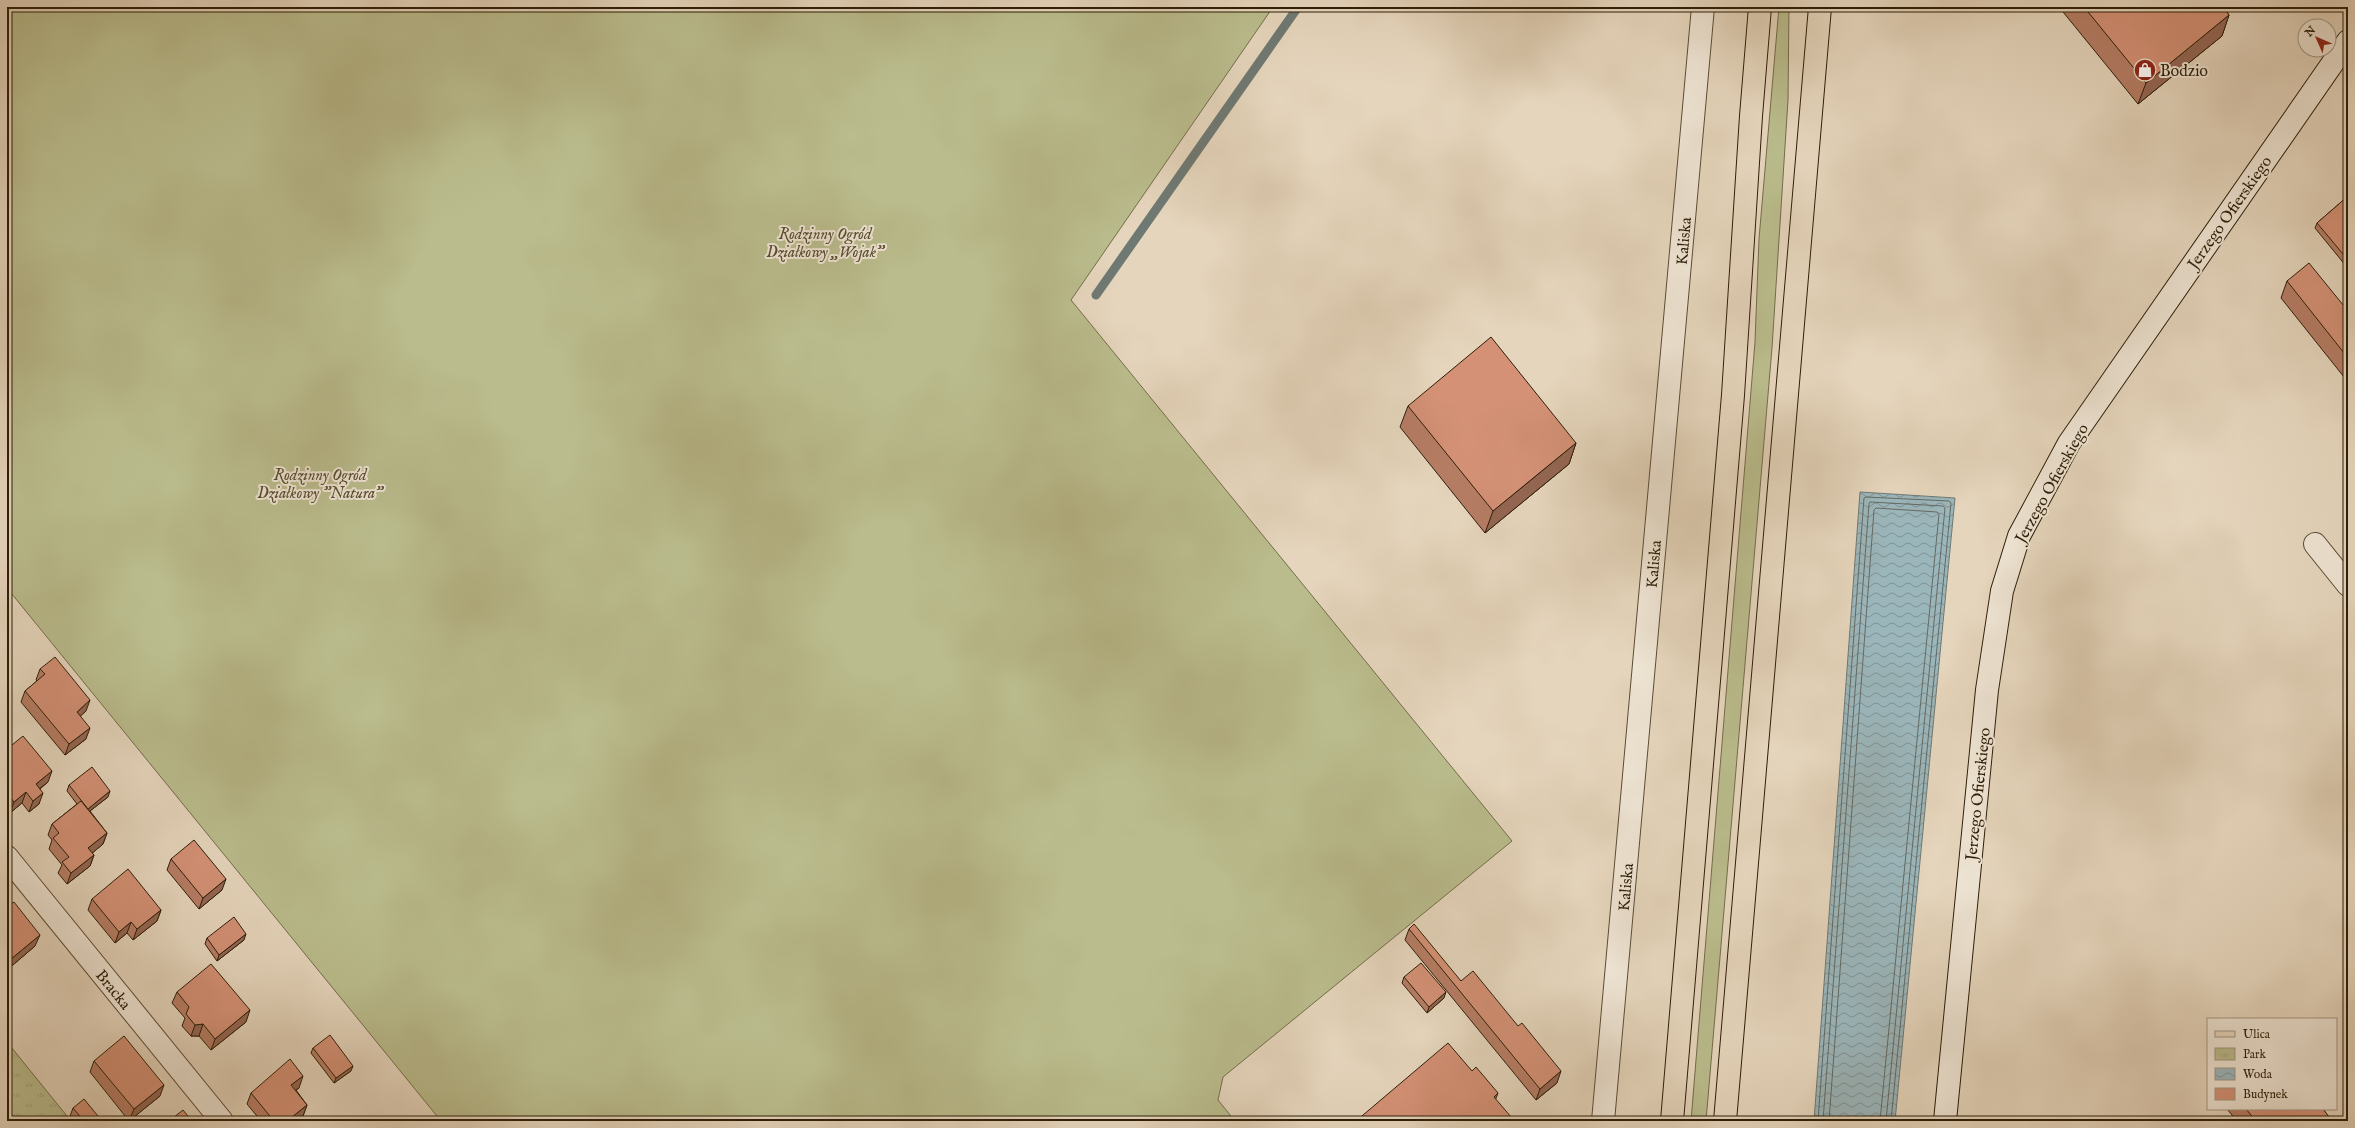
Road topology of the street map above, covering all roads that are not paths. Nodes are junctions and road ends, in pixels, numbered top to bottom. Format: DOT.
graph roads {
  1 [pos="1703,7"];
  2 [pos="1760,7"];
  3 [pos="1820,7"];
  4 [pos="2348,41"];
  5 [pos="2315,544"];
  6 [pos="2348,585"];
  7 [pos="7,857"];
  8 [pos="222,1121"];
  9 [pos="1603,1121"];
  10 [pos="1672,1121"];
  11 [pos="1725,1121"];
  12 [pos="1945,1121"];
  1 -- 9 [label="street, Kaliska"];
  2 -- 10 [label="main road"];
  3 -- 11 [label="main road"];
  4 -- 12 [label="street, Jerzego Ofierskiego"];
  5 -- 6 [label="street"];
  7 -- 8 [label="street, Bracka"];
}
